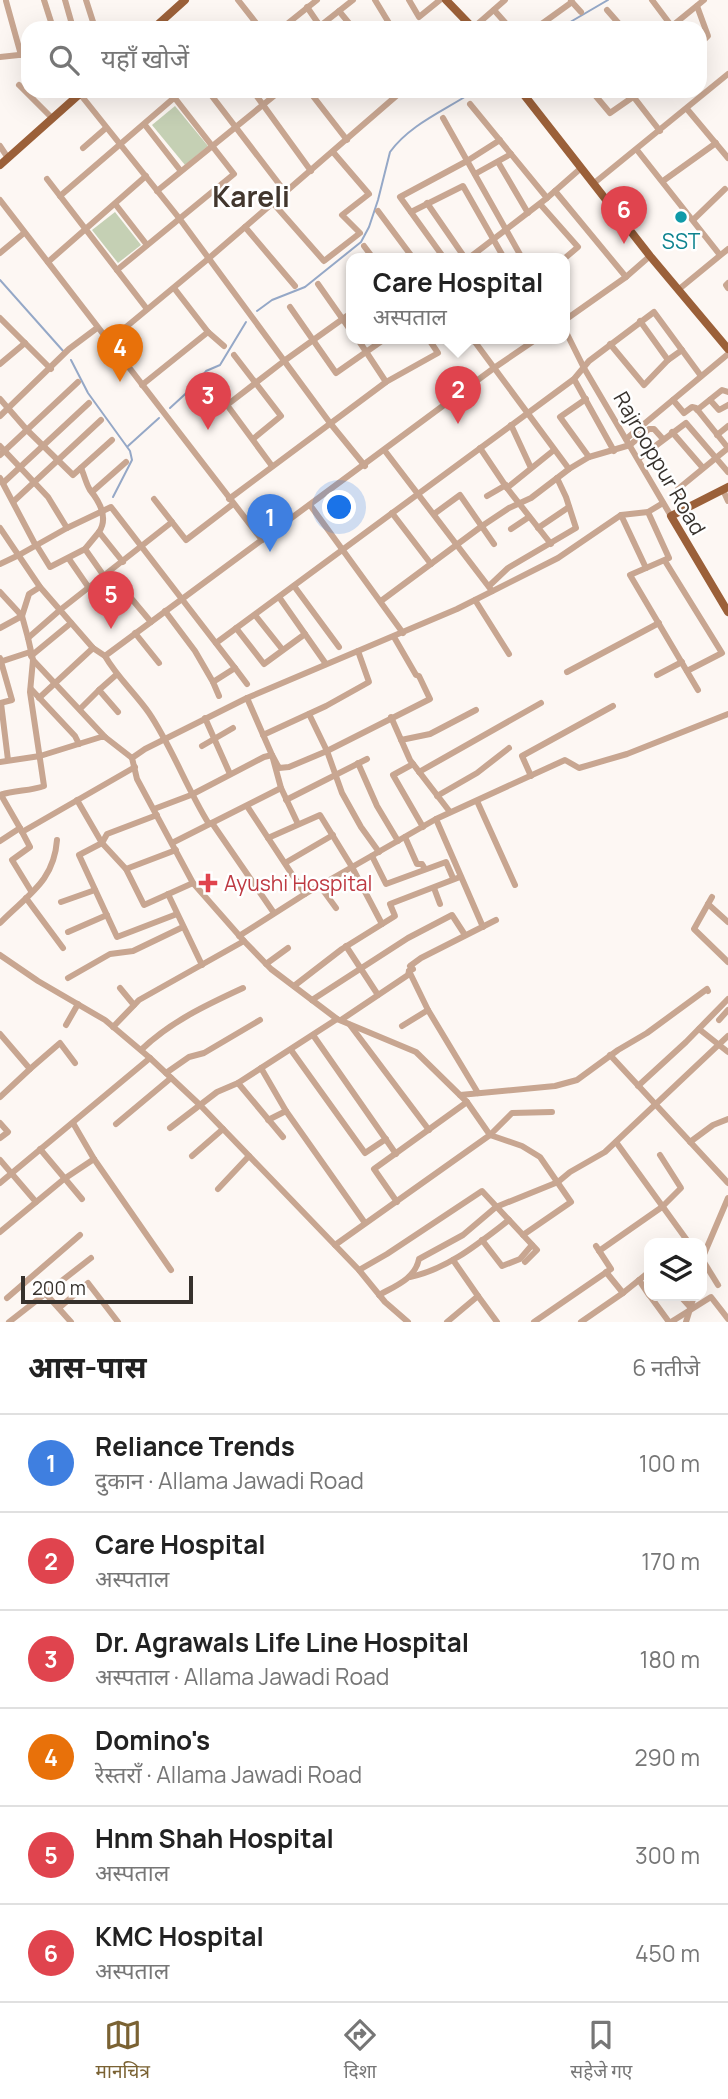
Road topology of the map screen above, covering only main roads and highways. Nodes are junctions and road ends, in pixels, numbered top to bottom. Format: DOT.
graph roads {
  1 [pos="185,0"];
  2 [pos="446,0"];
  3 [pos="162,21"];
  4 [pos="466,21"];
  5 [pos="74,98"];
  6 [pos="526,98"];
  7 [pos="0,165"];
  8 [pos="728,351"];
  9 [pos="726,489"];
  10 [pos="728,612"];
  1 -- 3 [label="main road"];
  2 -- 4 [label="main road"];
  5 -- 7 [label="main road"];
  6 -- 8 [label="main road"];
  9 -- 10 [label="main road, Rajrooppur Road"];
}
